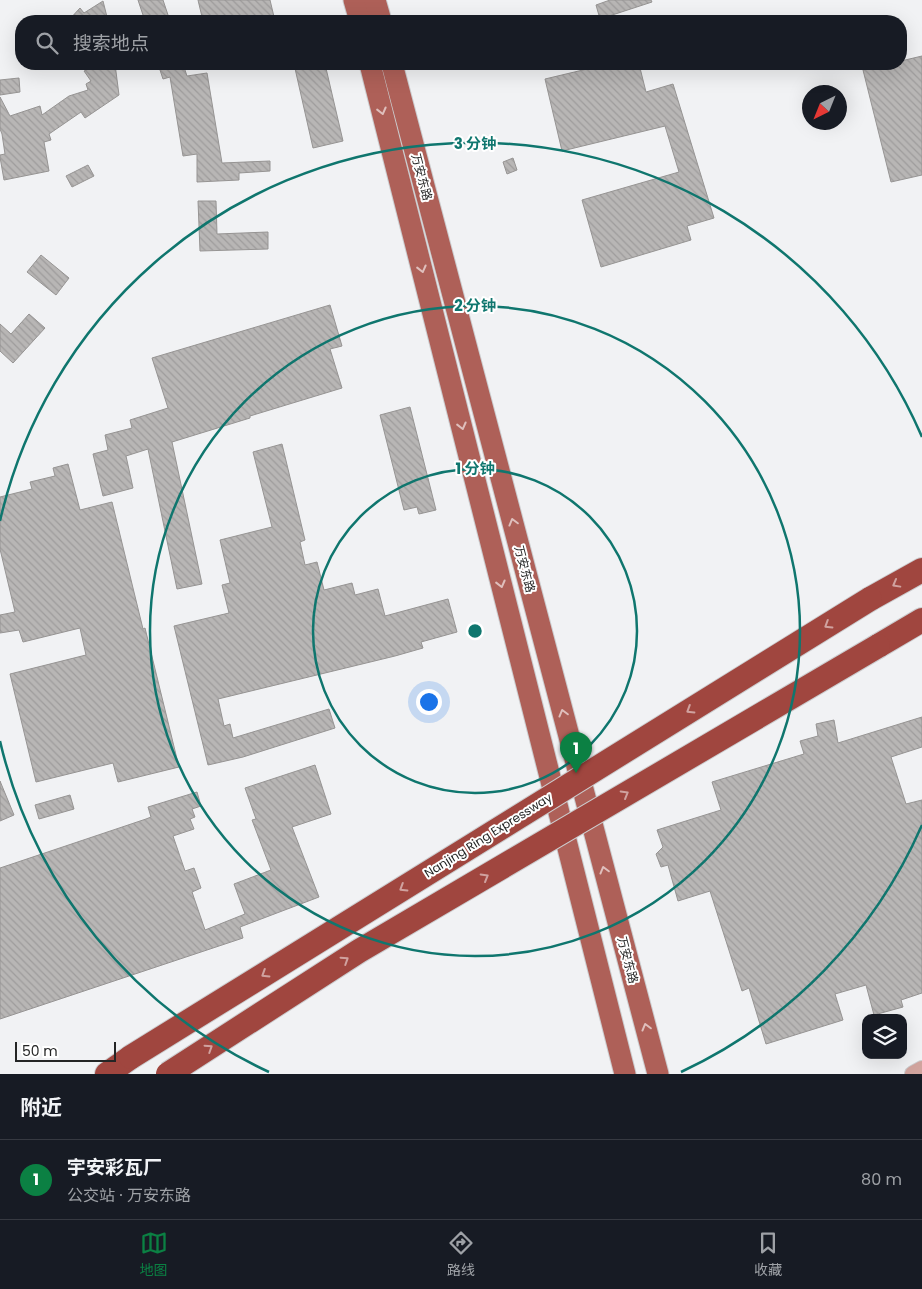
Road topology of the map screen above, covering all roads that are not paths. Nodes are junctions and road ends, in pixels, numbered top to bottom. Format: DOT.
graph roads {
  1 [pos="354,0"];
  2 [pos="375,0"];
  3 [pos="358,15"];
  4 [pos="379,15"];
  5 [pos="372,70"];
  6 [pos="394,70"];
  7 [pos="922,570"];
  8 [pos="922,620"];
  9 [pos="922,1069"];
  10 [pos="107,1074"];
  11 [pos="168,1074"];
  12 [pos="625,1074"];
  13 [pos="658,1074"];
  14 [pos="913,1074"];
  1 -- 3 [label="main road"];
  2 -- 4 [label="main road"];
  5 -- 12 [label="main road, 万安东路, one-way"];
  13 -- 6 [label="main road, 万安东路, one-way"];
  7 -- 10 [label="highway, Nanjing Ring Expressway, one-way, bridge"];
  11 -- 8 [label="highway, one-way, bridge"];
  9 -- 14 [label="street"];
}
